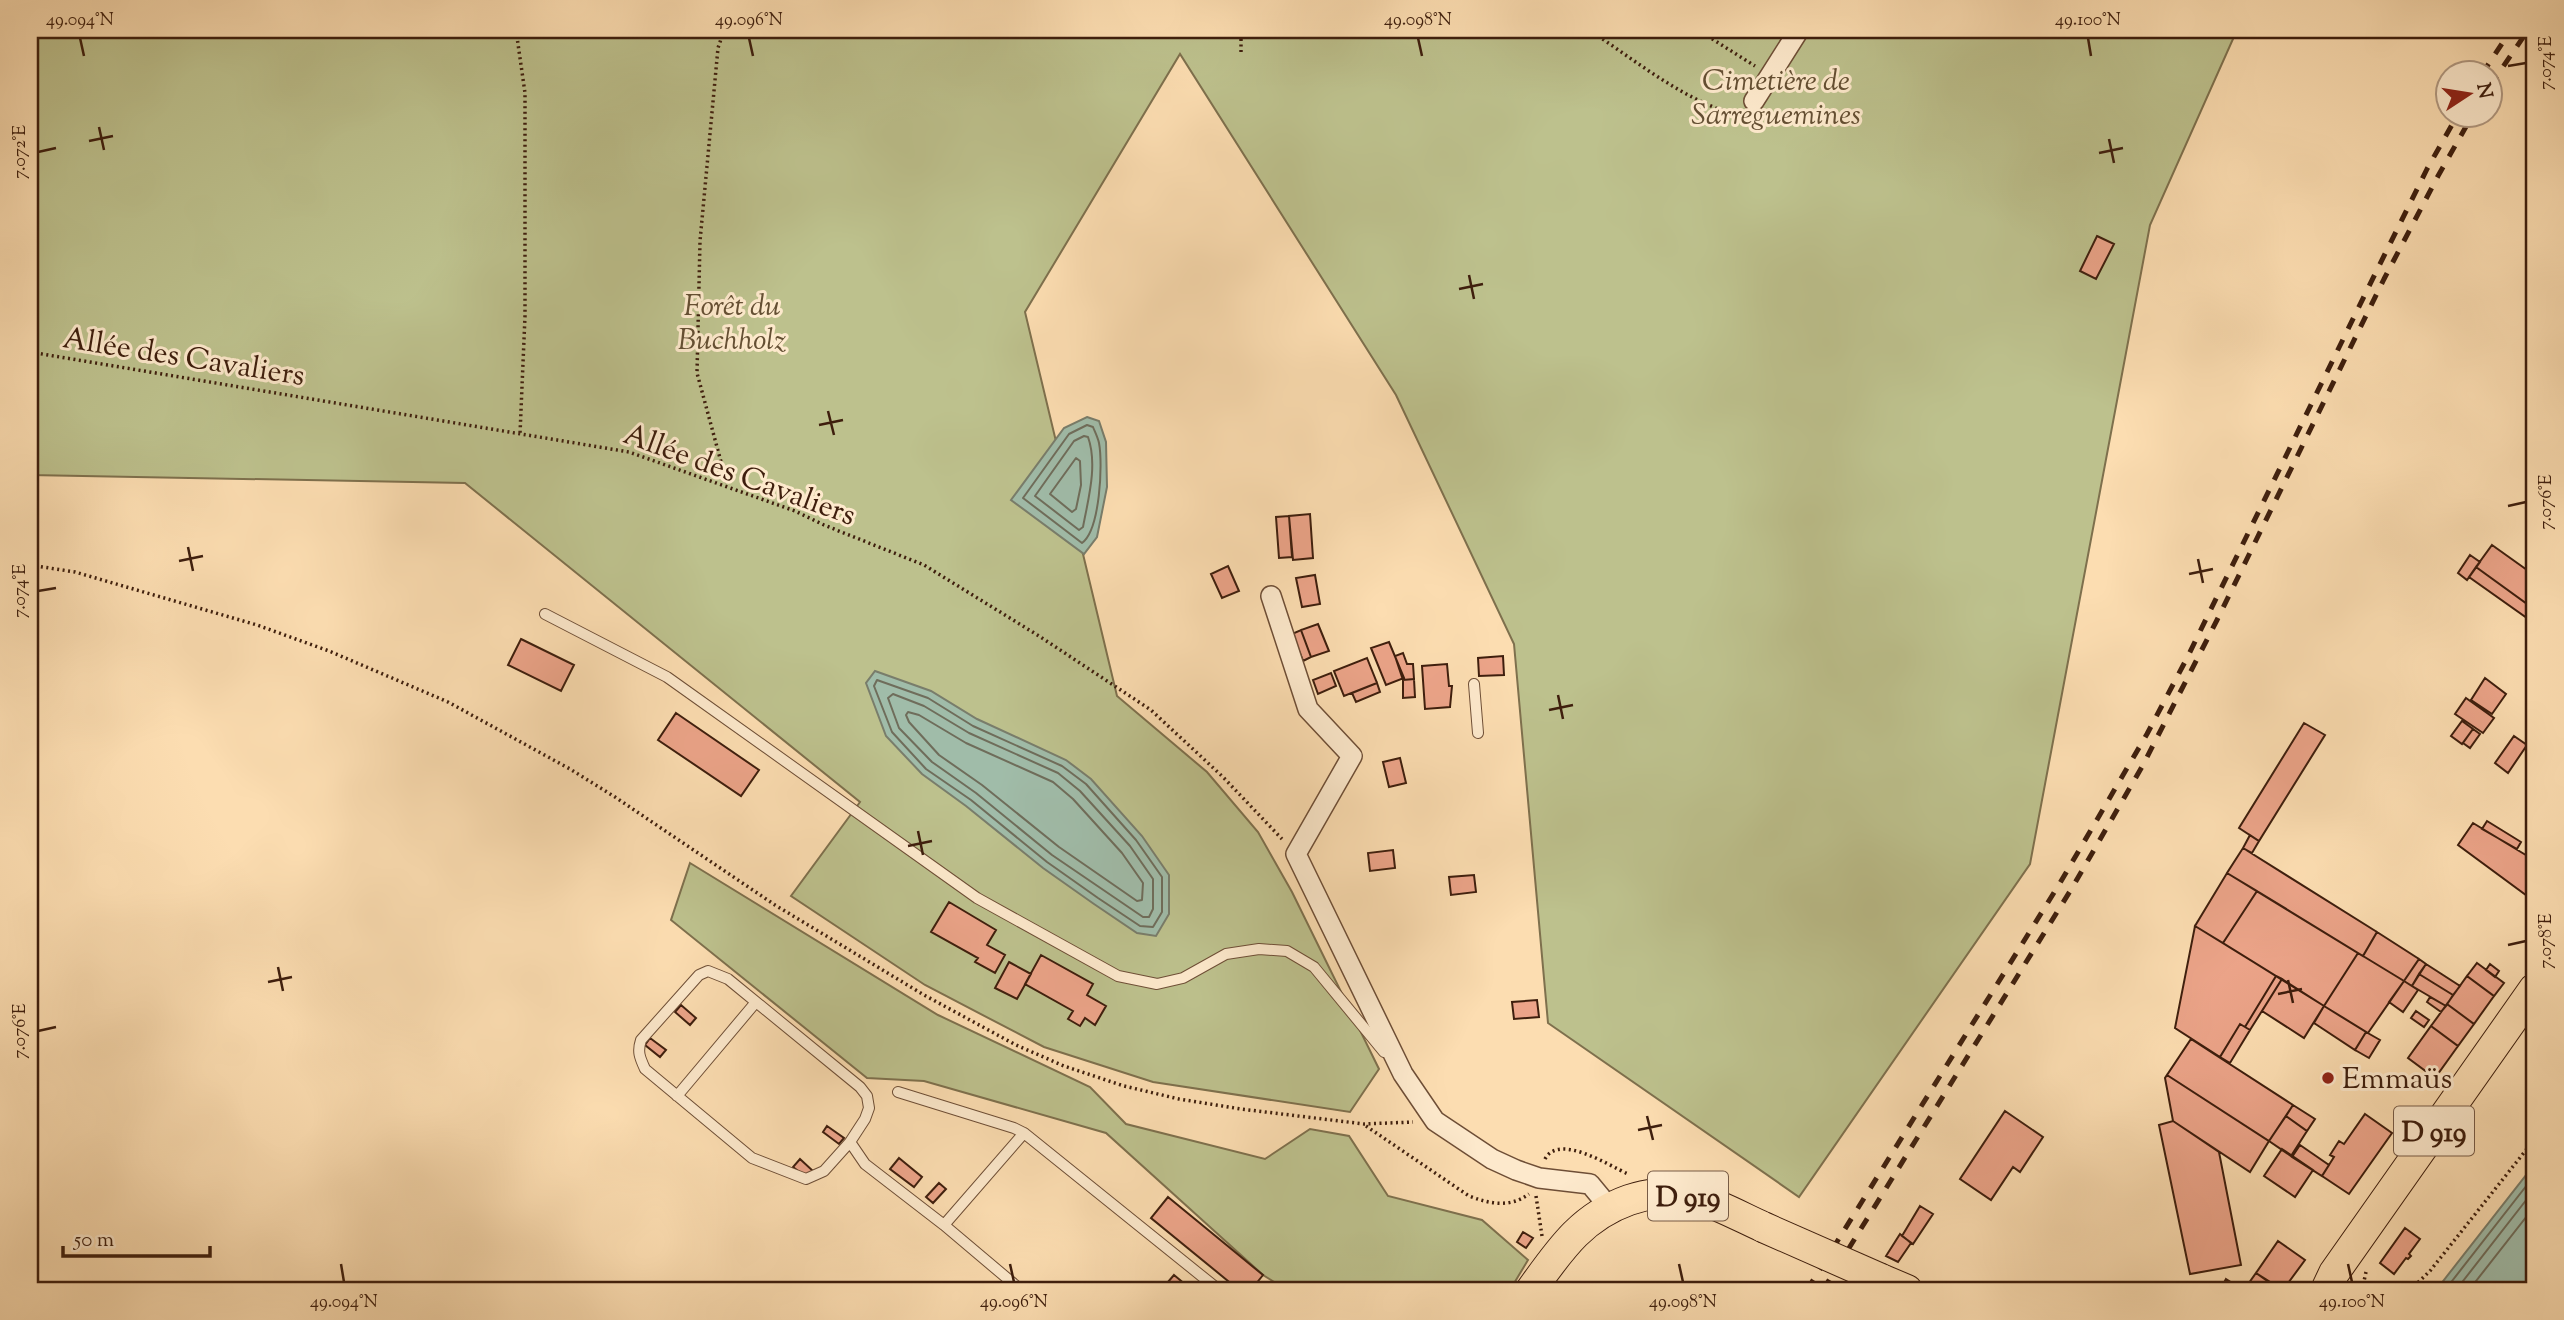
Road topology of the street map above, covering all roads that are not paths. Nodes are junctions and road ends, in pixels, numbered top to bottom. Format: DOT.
graph roads {
  1 [pos="1798,30"];
  2 [pos="1754,101"];
  3 [pos="1271,596"];
  4 [pos="545,614"];
  5 [pos="1474,684"];
  6 [pos="1478,733"];
  7 [pos="2534,989"];
  8 [pos="756,1002"];
  9 [pos="1403,1074"];
  10 [pos="898,1091"];
  11 [pos="677,1096"];
  12 [pos="1024,1133"];
  13 [pos="850,1142"];
  14 [pos="1609,1207"];
  15 [pos="944,1225"];
  16 [pos="1538,1280"];
  17 [pos="1894,1285"];
  18 [pos="2325,1285"];
  19 [pos="1021,1290"];
  20 [pos="1219,1290"];
  1 -- 2 [label="street"];
  3 -- 9 [label="street"];
  4 -- 9 [label="lane"];
  5 -- 6 [label="lane"];
  7 -- 18 [label="main road, D 919"];
  8 -- 11 [label="lane"];
  8 -- 11 [label="lane"];
  8 -- 13 [label="lane"];
  9 -- 14 [label="street"];
  10 -- 12 [label="lane"];
  11 -- 13 [label="lane"];
  12 -- 15 [label="lane"];
  12 -- 20 [label="lane"];
  13 -- 15 [label="lane"];
  14 -- 16 [label="main road, D 919"];
  14 -- 17 [label="main road, D 919, bridge"];
  15 -- 19 [label="lane"];
}
